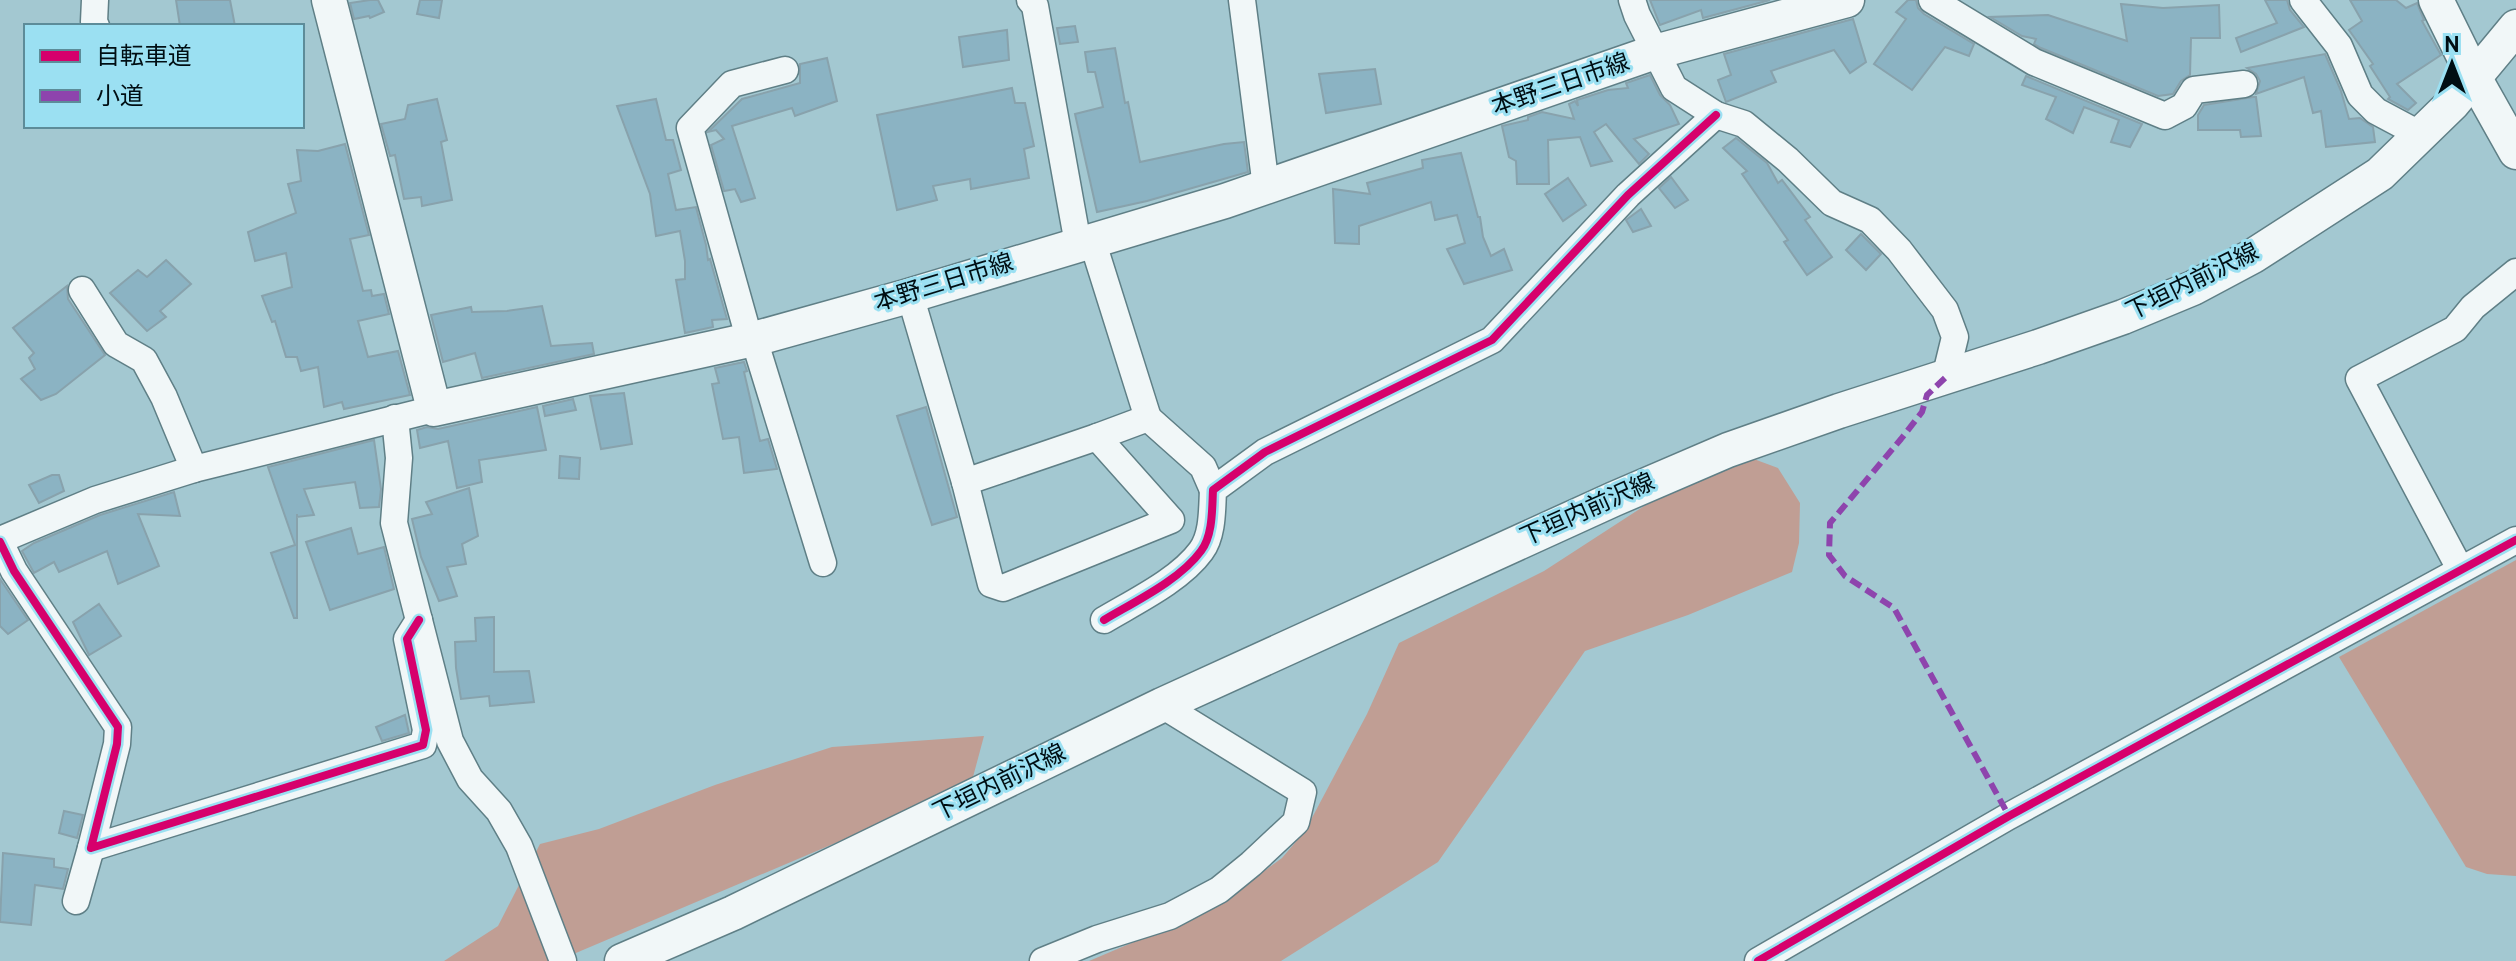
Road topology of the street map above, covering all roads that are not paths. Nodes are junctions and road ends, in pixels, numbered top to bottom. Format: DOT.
graph roads {
  1 [pos="95,0"];
  2 [pos="329,0"];
  3 [pos="1242,0"];
  4 [pos="1632,0"];
  5 [pos="1847,0"];
  6 [pos="1932,0"];
  7 [pos="2303,0"];
  8 [pos="2436,0"];
  9 [pos="1035,2"];
  10 [pos="95,24"];
  11 [pos="2516,27"];
  12 [pos="1655,52"];
  13 [pos="785,70"];
  14 [pos="2475,79"];
  15 [pos="2244,84"];
  16 [pos="1716,115"];
  17 [pos="2421,135"];
  18 [pos="2516,152"];
  19 [pos="1266,187"];
  20 [pos="1085,242"];
  21 [pos="2516,272"];
  22 [pos="82,290"];
  23 [pos="910,295"];
  24 [pos="754,339"];
  25 [pos="1945,378"];
  26 [pos="434,409"];
  27 [pos="395,418"];
  28 [pos="1148,418"];
  29 [pos="1097,437"];
  30 [pos="194,469"];
  31 [pos="965,482"];
  32 [pos="1213,490"];
  33 [pos="2516,540"];
  34 [pos="0,541"];
  35 [pos="823,563"];
  36 [pos="2460,569"];
  37 [pos="419,620"];
  38 [pos="1104,620"];
  39 [pos="1162,705"];
  40 [pos="91,848"];
  41 [pos="76,901"];
  42 [pos="563,961"];
  43 [pos="622,961"];
  44 [pos="1043,961"];
  45 [pos="1758,961"];
  1 -- 10 [label="street"];
  2 -- 26 [label="main road"];
  3 -- 19 [label="street"];
  4 -- 12 [label="street"];
  5 -- 12 [label="main road, 本野三日市線"];
  6 -- 15 [label="street"];
  7 -- 17 [label="street"];
  8 -- 14 [label="main road"];
  9 -- 20 [label="street"];
  11 -- 14 [label="main road, 下垣内前沢線"];
  12 -- 16 [label="street"];
  12 -- 19 [label="main road, 本野三日市線"];
  13 -- 24 [label="street"];
  14 -- 17 [label="main road, 下垣内前沢線"];
  14 -- 18 [label="main road"];
  16 -- 25 [label="street"];
  16 -- 32 [label="street"];
  17 -- 25 [label="main road, 下垣内前沢線"];
  19 -- 20 [label="main road, 本野三日市線"];
  20 -- 23 [label="main road, 本野三日市線"];
  20 -- 28 [label="street"];
  21 -- 36 [label="street"];
  22 -- 30 [label="street"];
  23 -- 24 [label="main road, 本野三日市線"];
  23 -- 31 [label="street"];
  24 -- 26 [label="main road, 本野三日市線"];
  24 -- 35 [label="street"];
  25 -- 39 [label="main road, 下垣内前沢線"];
  26 -- 27 [label="street"];
  27 -- 30 [label="street"];
  27 -- 37 [label="street"];
  28 -- 29 [label="street"];
  28 -- 32 [label="street"];
  29 -- 31 [label="street"];
  29 -- 31 [label="street"];
  30 -- 34 [label="street"];
  32 -- 38 [label="street"];
  33 -- 36 [label="street"];
  34 -- 40 [label="street"];
  36 -- 45 [label="street"];
  37 -- 40 [label="street"];
  37 -- 42 [label="street"];
  39 -- 43 [label="main road, 下垣内前沢線"];
  39 -- 44 [label="street"];
  40 -- 41 [label="street"];
}
